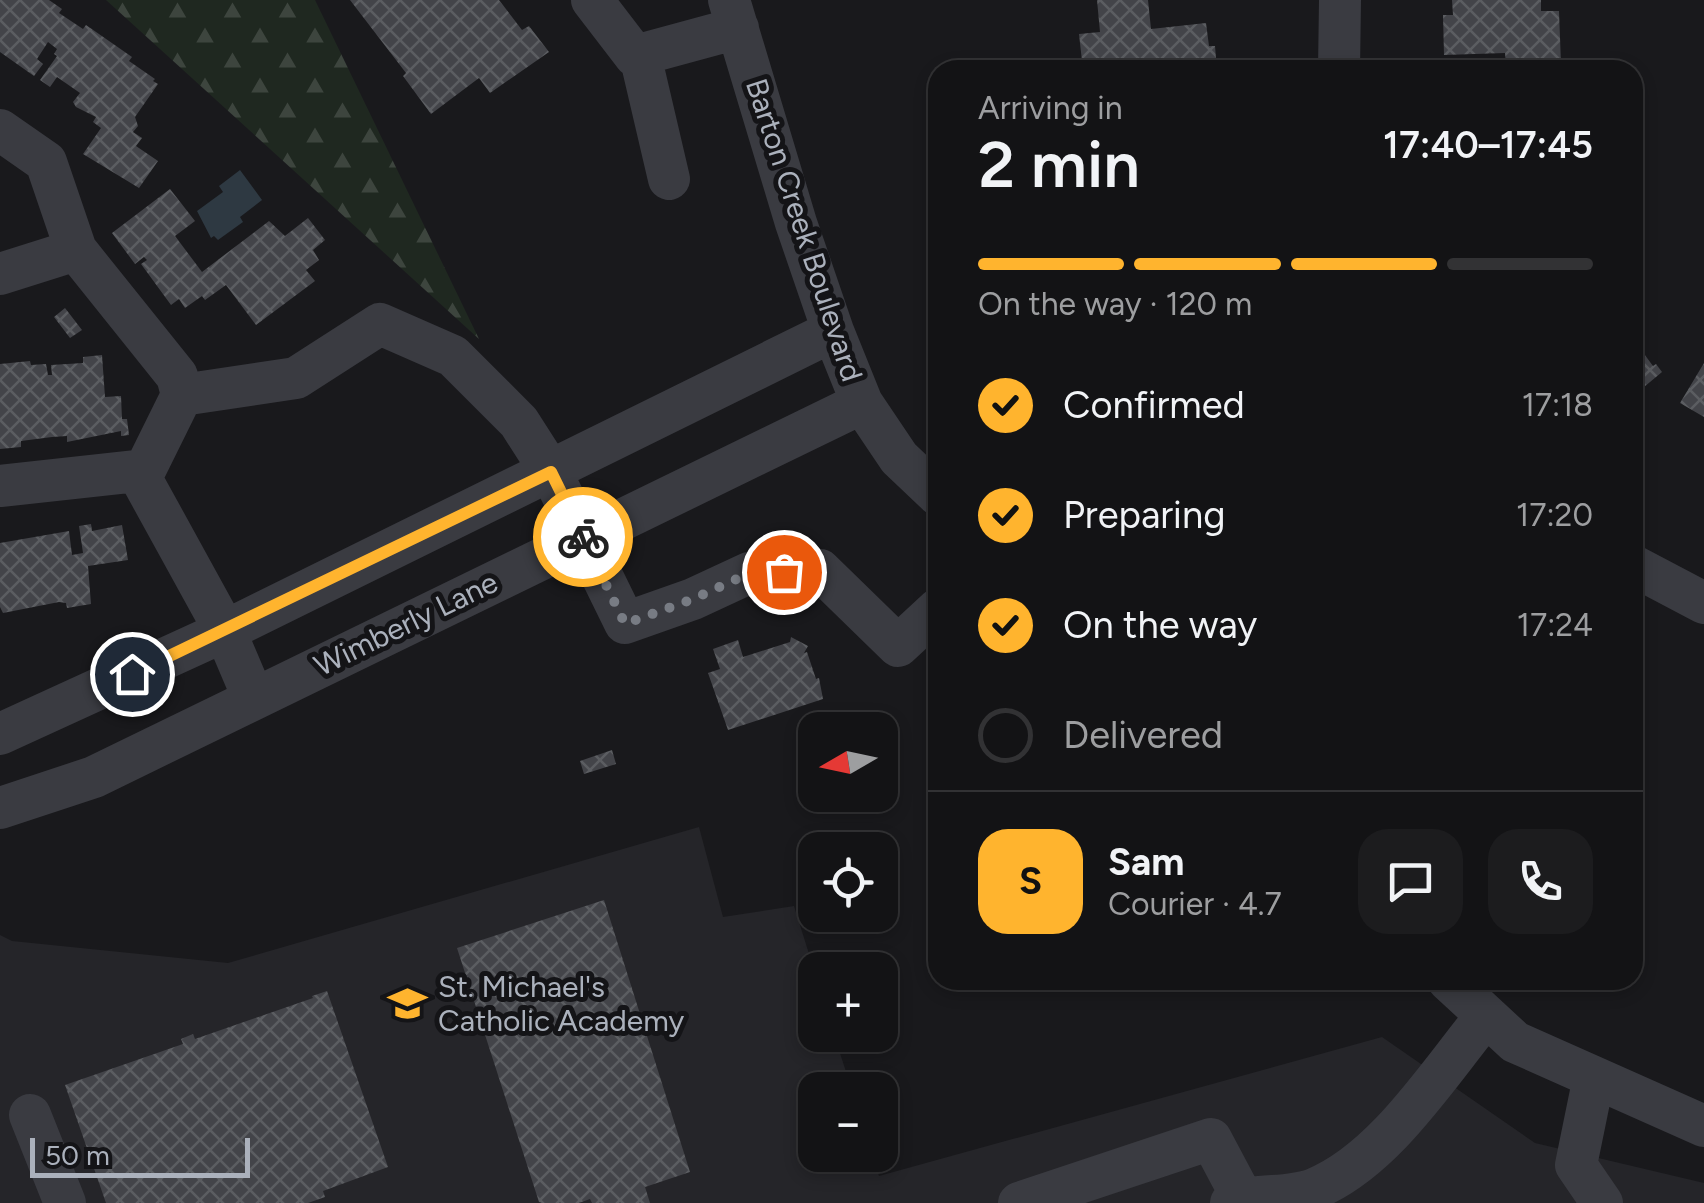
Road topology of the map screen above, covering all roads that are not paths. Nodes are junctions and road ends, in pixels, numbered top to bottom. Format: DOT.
graph roads {
  1 [pos="592,0"];
  2 [pos="1340,0"];
  3 [pos="734,14"];
  4 [pos="640,55"];
  5 [pos="1339,60"];
  6 [pos="0,130"];
  7 [pos="669,179"];
  8 [pos="76,250"];
  9 [pos="0,274"];
  10 [pos="832,330"];
  11 [pos="182,394"];
  12 [pos="862,403"];
  13 [pos="551,472"];
  14 [pos="133,475"];
  15 [pos="0,486"];
  16 [pos="928,486"];
  17 [pos="584,538"];
  18 [pos="1643,571"];
  19 [pos="1704,603"];
  20 [pos="928,618"];
  21 [pos="225,630"];
  22 [pos="253,697"];
  23 [pos="0,734"];
  24 [pos="0,808"];
  25 [pos="1459,990"];
  26 [pos="1486,1016"];
  27 [pos="1594,1077"];
  28 [pos="30,1115"];
  29 [pos="1704,1126"];
  30 [pos="1240,1201"];
  31 [pos="65,1203"];
  32 [pos="1020,1203"];
  33 [pos="1602,1203"];
  1 -- 4 [label="street"];
  2 -- 5 [label="street"];
  3 -- 4 [label="street"];
  3 -- 10 [label="street, Barton Creek Boulevard"];
  4 -- 7 [label="street"];
  6 -- 8 [label="street"];
  8 -- 9 [label="street"];
  8 -- 11 [label="street"];
  10 -- 12 [label="street, Barton Creek Boulevard"];
  10 -- 13 [label="street"];
  11 -- 13 [label="street"];
  11 -- 14 [label="street"];
  12 -- 16 [label="street, Barton Creek Boulevard"];
  12 -- 17 [label="street, Wimberly Lane"];
  13 -- 17 [label="street"];
  13 -- 21 [label="street"];
  14 -- 15 [label="street"];
  14 -- 21 [label="street"];
  17 -- 20 [label="street"];
  17 -- 22 [label="street, Wimberly Lane"];
  18 -- 19 [label="street"];
  21 -- 22 [label="street"];
  21 -- 23 [label="street"];
  22 -- 24 [label="street, Wimberly Lane"];
  25 -- 26 [label="street"];
  26 -- 27 [label="street"];
  26 -- 30 [label="street"];
  27 -- 29 [label="street"];
  27 -- 33 [label="street"];
  28 -- 31 [label="street"];
  30 -- 32 [label="street"];
}
